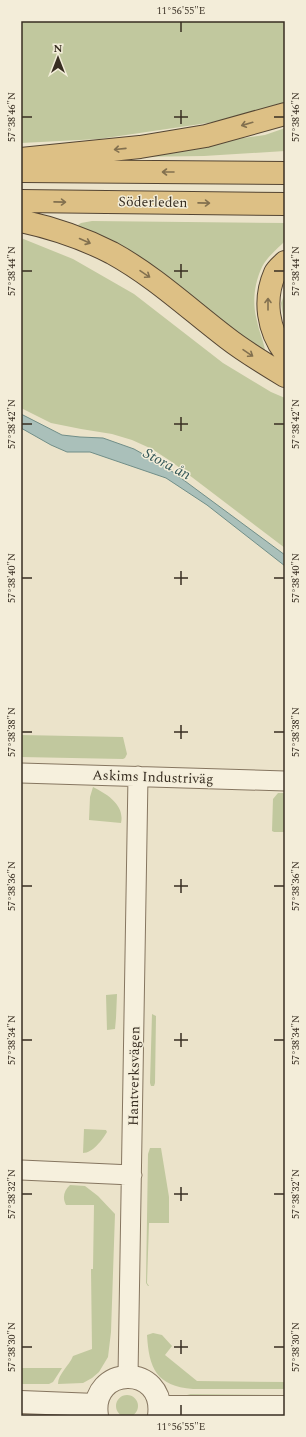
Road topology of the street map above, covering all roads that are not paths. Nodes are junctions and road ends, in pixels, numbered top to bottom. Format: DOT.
graph roads {
  1 [pos="285,114"];
  2 [pos="21,159"];
  3 [pos="21,171"];
  4 [pos="285,173"];
  5 [pos="21,201"];
  6 [pos="285,204"];
  7 [pos="21,222"];
  8 [pos="285,262"];
  9 [pos="285,353"];
  10 [pos="285,376"];
  11 [pos="21,773"];
  12 [pos="138,776"];
  13 [pos="285,781"];
  14 [pos="21,1170"];
  15 [pos="132,1174"];
  16 [pos="128,1376"];
  17 [pos="21,1402"];
  18 [pos="285,1407"];
  19 [pos="96,1410"];
  20 [pos="159,1412"];
  1 -- 2 [label="highway, one-way"];
  4 -- 3 [label="highway, one-way"];
  5 -- 6 [label="highway, Söderleden, one-way"];
  7 -- 10 [label="highway, one-way"];
  9 -- 8 [label="highway, one-way"];
  11 -- 12 [label="street, Askims Industriväg"];
  12 -- 13 [label="street, Askims Industriväg"];
  12 -- 15 [label="street, Hantverksvägen"];
  14 -- 15 [label="street"];
  15 -- 16 [label="street, Hantverksvägen"];
  16 -- 19 [label="street"];
  16 -- 20 [label="street"];
  17 -- 19 [label="street"];
  18 -- 20 [label="street"];
}
